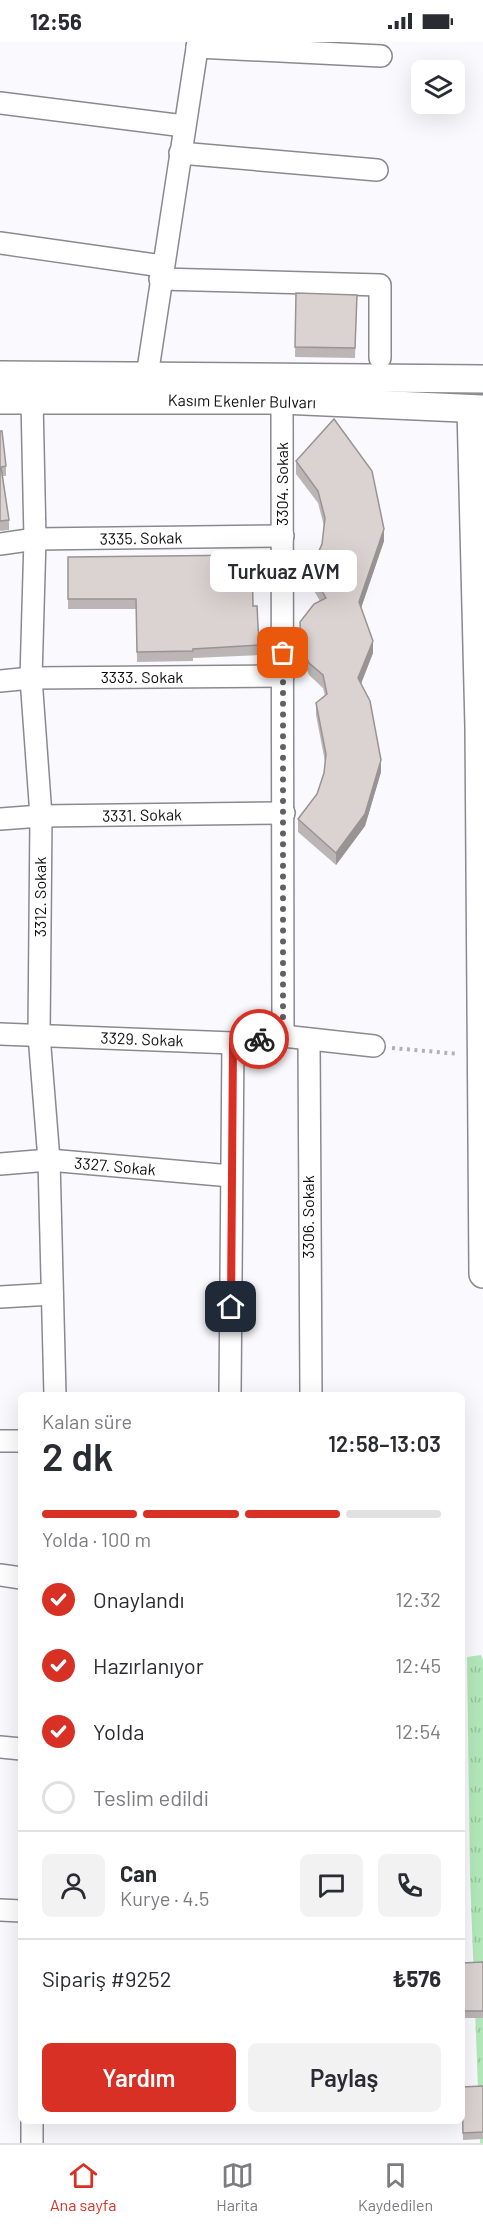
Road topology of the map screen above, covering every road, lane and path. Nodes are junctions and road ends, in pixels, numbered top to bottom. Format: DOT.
graph roads {
  1 [pos="197,44"];
  2 [pos="381,56"];
  3 [pos="0,103"];
  4 [pos="184,126"];
  5 [pos="180,153"];
  6 [pos="377,170"];
  7 [pos="0,243"];
  8 [pos="161,272"];
  9 [pos="380,358"];
  10 [pos="0,375"];
  11 [pos="147,376"];
  12 [pos="483,379"];
  13 [pos="0,400"];
  14 [pos="32,400"];
  15 [pos="282,400"];
  16 [pos="479,402"];
  17 [pos="283,536"];
  18 [pos="35,539"];
  19 [pos="0,544"];
  20 [pos="283,676"];
  21 [pos="31,678"];
  22 [pos="0,681"];
  23 [pos="284,813"];
  24 [pos="41,816"];
  25 [pos="0,819"];
  26 [pos="0,1034"];
  27 [pos="39,1035"];
  28 [pos="283,1036"];
  29 [pos="309,1039"];
  30 [pos="233,1043"];
  31 [pos="380,1046"];
  32 [pos="462,1054"];
  33 [pos="49,1160"];
  34 [pos="0,1164"];
  35 [pos="231,1176"];
  36 [pos="483,1274"];
  37 [pos="52,1293"];
  38 [pos="0,1297"];
  39 [pos="55,1392"];
  40 [pos="230,1392"];
  41 [pos="310,1392"];
  42 [pos="0,1441"];
  43 [pos="18,1441"];
  44 [pos="0,1575"];
  45 [pos="18,1578"];
  46 [pos="0,1747"];
  47 [pos="18,1749"];
  48 [pos="0,1910"];
  49 [pos="18,1911"];
  50 [pos="32,2124"];
  51 [pos="32,2143"];
  52 [pos="49,2143"];
  1 -- 2 [label="street"];
  1 -- 4 [label="street"];
  3 -- 4 [label="street"];
  4 -- 5 [label="street"];
  5 -- 6 [label="street"];
  5 -- 8 [label="street"];
  7 -- 8 [label="street"];
  8 -- 9 [label="street"];
  8 -- 11 [label="street"];
  10 -- 11 [label="street, Kasım Ekenler Bulvarı"];
  11 -- 12 [label="street, Kasım Ekenler Bulvarı"];
  13 -- 14 [label="street, Kasım Ekenler Bulvarı"];
  14 -- 15 [label="street, Kasım Ekenler Bulvarı"];
  14 -- 18 [label="street, 3312. Sokak"];
  15 -- 16 [label="street, Kasım Ekenler Bulvarı"];
  15 -- 17 [label="street, 3304. Sokak"];
  16 -- 36 [label="street"];
  17 -- 18 [label="street, 3335. Sokak"];
  17 -- 20 [label="street, 3304. Sokak"];
  18 -- 19 [label="street, 3335. Sokak"];
  18 -- 21 [label="street, 3312. Sokak"];
  20 -- 21 [label="street, 3333. Sokak"];
  20 -- 23 [label="street, 3304. Sokak"];
  21 -- 22 [label="street, 3333. Sokak"];
  21 -- 24 [label="street, 3312. Sokak"];
  23 -- 24 [label="street, 3331. Sokak"];
  23 -- 28 [label="street, 3304. Sokak"];
  24 -- 25 [label="street, 3331. Sokak"];
  24 -- 27 [label="street, 3312. Sokak"];
  26 -- 27 [label="street, 3329. Sokak"];
  27 -- 30 [label="street, 3329. Sokak"];
  27 -- 33 [label="street, 3312. Sokak"];
  28 -- 29 [label="street, 3329. Sokak"];
  28 -- 30 [label="street, 3329. Sokak"];
  29 -- 31 [label="street, 3329. Sokak"];
  29 -- 41 [label="street, 3306. Sokak"];
  30 -- 35 [label="street"];
  31 -- 32 [label="path"];
  33 -- 34 [label="street, 3327. Sokak"];
  33 -- 35 [label="street, 3327. Sokak"];
  33 -- 37 [label="street, 3312. Sokak"];
  35 -- 40 [label="street"];
  37 -- 38 [label="street"];
  37 -- 39 [label="street, 3312. Sokak"];
  42 -- 43 [label="street"];
  44 -- 45 [label="street"];
  46 -- 47 [label="street"];
  48 -- 49 [label="street"];
  50 -- 51 [label="street"];
  51 -- 52 [label="street"];
}
